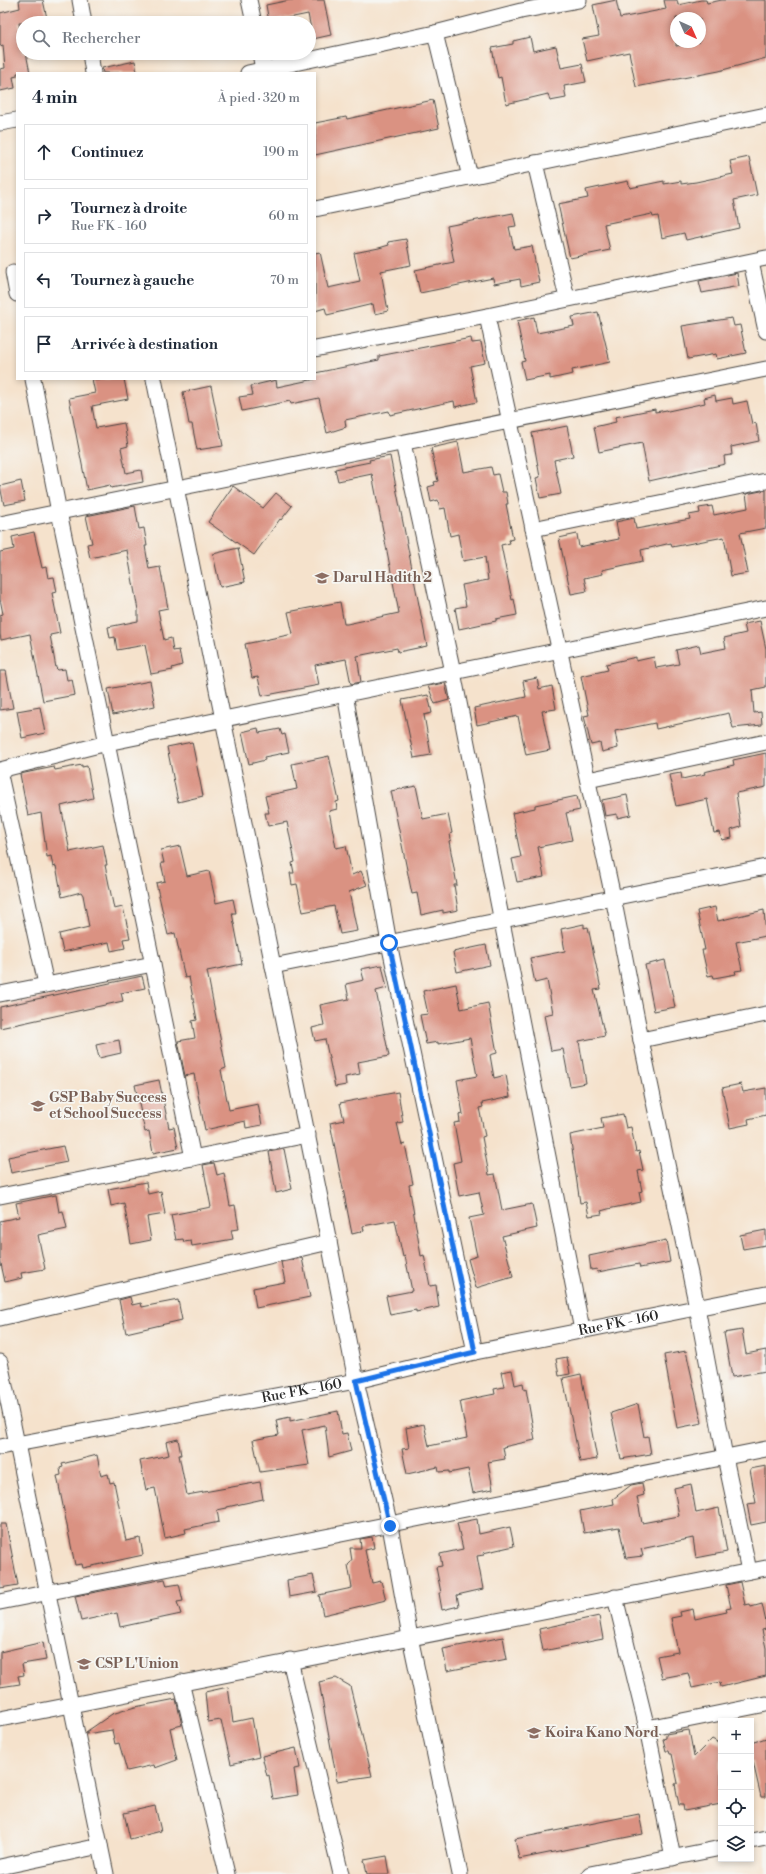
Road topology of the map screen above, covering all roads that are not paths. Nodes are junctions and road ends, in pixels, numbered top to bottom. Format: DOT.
graph roads {
  1 [pos="80,0"];
  2 [pos="250,0"];
  3 [pos="578,0"];
  4 [pos="520,6"];
  5 [pos="83,16"];
  6 [pos="253,16"];
  7 [pos="435,33"];
  8 [pos="316,59"];
  9 [pos="91,60"];
  10 [pos="261,60"];
  11 [pos="309,60"];
  12 [pos="263,70"];
  13 [pos="93,72"];
  14 [pos="253,72"];
  15 [pos="766,115"];
  16 [pos="16,120"];
  17 [pos="0,123"];
  18 [pos="535,163"];
  19 [pos="470,177"];
  20 [pos="316,209"];
  21 [pos="766,258"];
  22 [pos="751,262"];
  23 [pos="10,272"];
  24 [pos="16,291"];
  25 [pos="567,298"];
  26 [pos="487,316"];
  27 [pos="766,332"];
  28 [pos="316,349"];
  29 [pos="766,369"];
  30 [pos="34,380"];
  31 [pos="154,380"];
  32 [pos="510,421"];
  33 [pos="403,443"];
  34 [pos="766,481"];
  35 [pos="176,489"];
  36 [pos="59,512"];
  37 [pos="0,524"];
  38 [pos="533,529"];
  39 [pos="766,608"];
  40 [pos="560,650"];
  41 [pos="453,672"];
  42 [pos="345,694"];
  43 [pos="223,719"];
  44 [pos="766,742"];
  45 [pos="107,743"];
  46 [pos="0,770"];
  47 [pos="0,775"];
  48 [pos="588,780"];
  49 [pos="766,867"];
  50 [pos="613,898"];
  51 [pos="501,920"];
  52 [pos="389,943"];
  53 [pos="152,964"];
  54 [pos="273,966"];
  55 [pos="46,984"];
  56 [pos="0,994"];
  57 [pos="766,1014"];
  58 [pos="641,1040"];
  59 [pos="308,1135"];
  60 [pos="193,1158"];
  61 [pos="0,1196"];
  62 [pos="329,1242"];
  63 [pos="766,1294"];
  64 [pos="697,1307"];
  65 [pos="0,1318"];
  66 [pos="582,1330"];
  67 [pos="475,1352"];
  68 [pos="0,1362"];
  69 [pos="356,1381"];
  70 [pos="17,1444"];
  71 [pos="0,1447"];
  72 [pos="766,1449"];
  73 [pos="725,1457"];
  74 [pos="390,1526"];
  75 [pos="766,1568"];
  76 [pos="749,1571"];
  77 [pos="48,1593"];
  78 [pos="615,1597"];
  79 [pos="0,1602"];
  80 [pos="410,1637"];
  81 [pos="290,1660"];
  82 [pos="182,1682"];
  83 [pos="71,1704"];
  84 [pos="766,1704"];
  85 [pos="0,1718"];
  86 [pos="647,1728"];
  87 [pos="766,1838"];
  88 [pos="754,1841"];
  89 [pos="100,1846"];
  90 [pos="718,1849"];
  91 [pos="673,1858"];
  92 [pos="0,1868"];
  93 [pos="106,1874"];
  94 [pos="227,1874"];
  95 [pos="340,1874"];
  96 [pos="460,1874"];
  97 [pos="590,1874"];
  1 -- 5 [label="street"];
  2 -- 6 [label="street"];
  3 -- 4 [label="street"];
  4 -- 7 [label="street"];
  7 -- 8 [label="street"];
  7 -- 19 [label="street"];
  9 -- 13 [label="street"];
  10 -- 12 [label="street"];
  11 -- 12 [label="street"];
  12 -- 14 [label="street"];
  15 -- 18 [label="street"];
  16 -- 17 [label="street"];
  18 -- 19 [label="street"];
  18 -- 25 [label="street"];
  19 -- 20 [label="street"];
  21 -- 22 [label="street"];
  22 -- 25 [label="street"];
  22 -- 27 [label="street"];
  23 -- 24 [label="street"];
  25 -- 26 [label="street"];
  26 -- 28 [label="street"];
  26 -- 32 [label="street"];
  29 -- 32 [label="street"];
  30 -- 36 [label="street"];
  31 -- 35 [label="street"];
  32 -- 33 [label="street"];
  32 -- 38 [label="street"];
  33 -- 35 [label="street"];
  33 -- 41 [label="street"];
  34 -- 38 [label="street"];
  35 -- 36 [label="street"];
  35 -- 43 [label="street"];
  36 -- 37 [label="street"];
  36 -- 45 [label="street"];
  38 -- 40 [label="street"];
  39 -- 40 [label="street"];
  40 -- 41 [label="street"];
  40 -- 48 [label="street"];
  41 -- 42 [label="street"];
  41 -- 51 [label="street"];
  42 -- 43 [label="street"];
  42 -- 52 [label="street"];
  43 -- 45 [label="street"];
  43 -- 54 [label="street"];
  44 -- 48 [label="street"];
  45 -- 46 [label="street"];
  45 -- 53 [label="street"];
  47 -- 55 [label="street"];
  48 -- 50 [label="street"];
  49 -- 50 [label="street"];
  50 -- 51 [label="street"];
  50 -- 58 [label="street"];
  51 -- 52 [label="street"];
  51 -- 66 [label="street"];
  52 -- 54 [label="street"];
  52 -- 67 [label="street"];
  53 -- 55 [label="street"];
  53 -- 60 [label="street"];
  54 -- 59 [label="street"];
  55 -- 56 [label="street"];
  57 -- 58 [label="street"];
  58 -- 64 [label="street"];
  59 -- 60 [label="street"];
  59 -- 62 [label="street"];
  60 -- 61 [label="street"];
  62 -- 65 [label="street"];
  62 -- 69 [label="street"];
  63 -- 64 [label="street, Rue FK - 160"];
  64 -- 66 [label="street, Rue FK - 160"];
  64 -- 73 [label="street"];
  66 -- 67 [label="street, Rue FK - 160"];
  67 -- 69 [label="street, Rue FK - 160"];
  68 -- 70 [label="street"];
  69 -- 70 [label="street, Rue FK - 160"];
  69 -- 74 [label="street"];
  70 -- 71 [label="street, Rue FK - 160"];
  70 -- 77 [label="street"];
  72 -- 73 [label="street"];
  73 -- 74 [label="street"];
  73 -- 76 [label="street"];
  74 -- 77 [label="street"];
  74 -- 80 [label="street"];
  75 -- 76 [label="street"];
  76 -- 78 [label="street"];
  77 -- 79 [label="street"];
  77 -- 83 [label="street"];
  78 -- 80 [label="street"];
  78 -- 86 [label="street"];
  80 -- 81 [label="street"];
  80 -- 96 [label="street"];
  81 -- 82 [label="street"];
  81 -- 95 [label="street"];
  82 -- 83 [label="street"];
  82 -- 94 [label="street"];
  83 -- 85 [label="street"];
  83 -- 89 [label="street"];
  84 -- 86 [label="street"];
  86 -- 91 [label="street"];
  87 -- 88 [label="street"];
  89 -- 92 [label="street"];
  89 -- 93 [label="street"];
  90 -- 91 [label="street"];
  91 -- 97 [label="street"];
}
